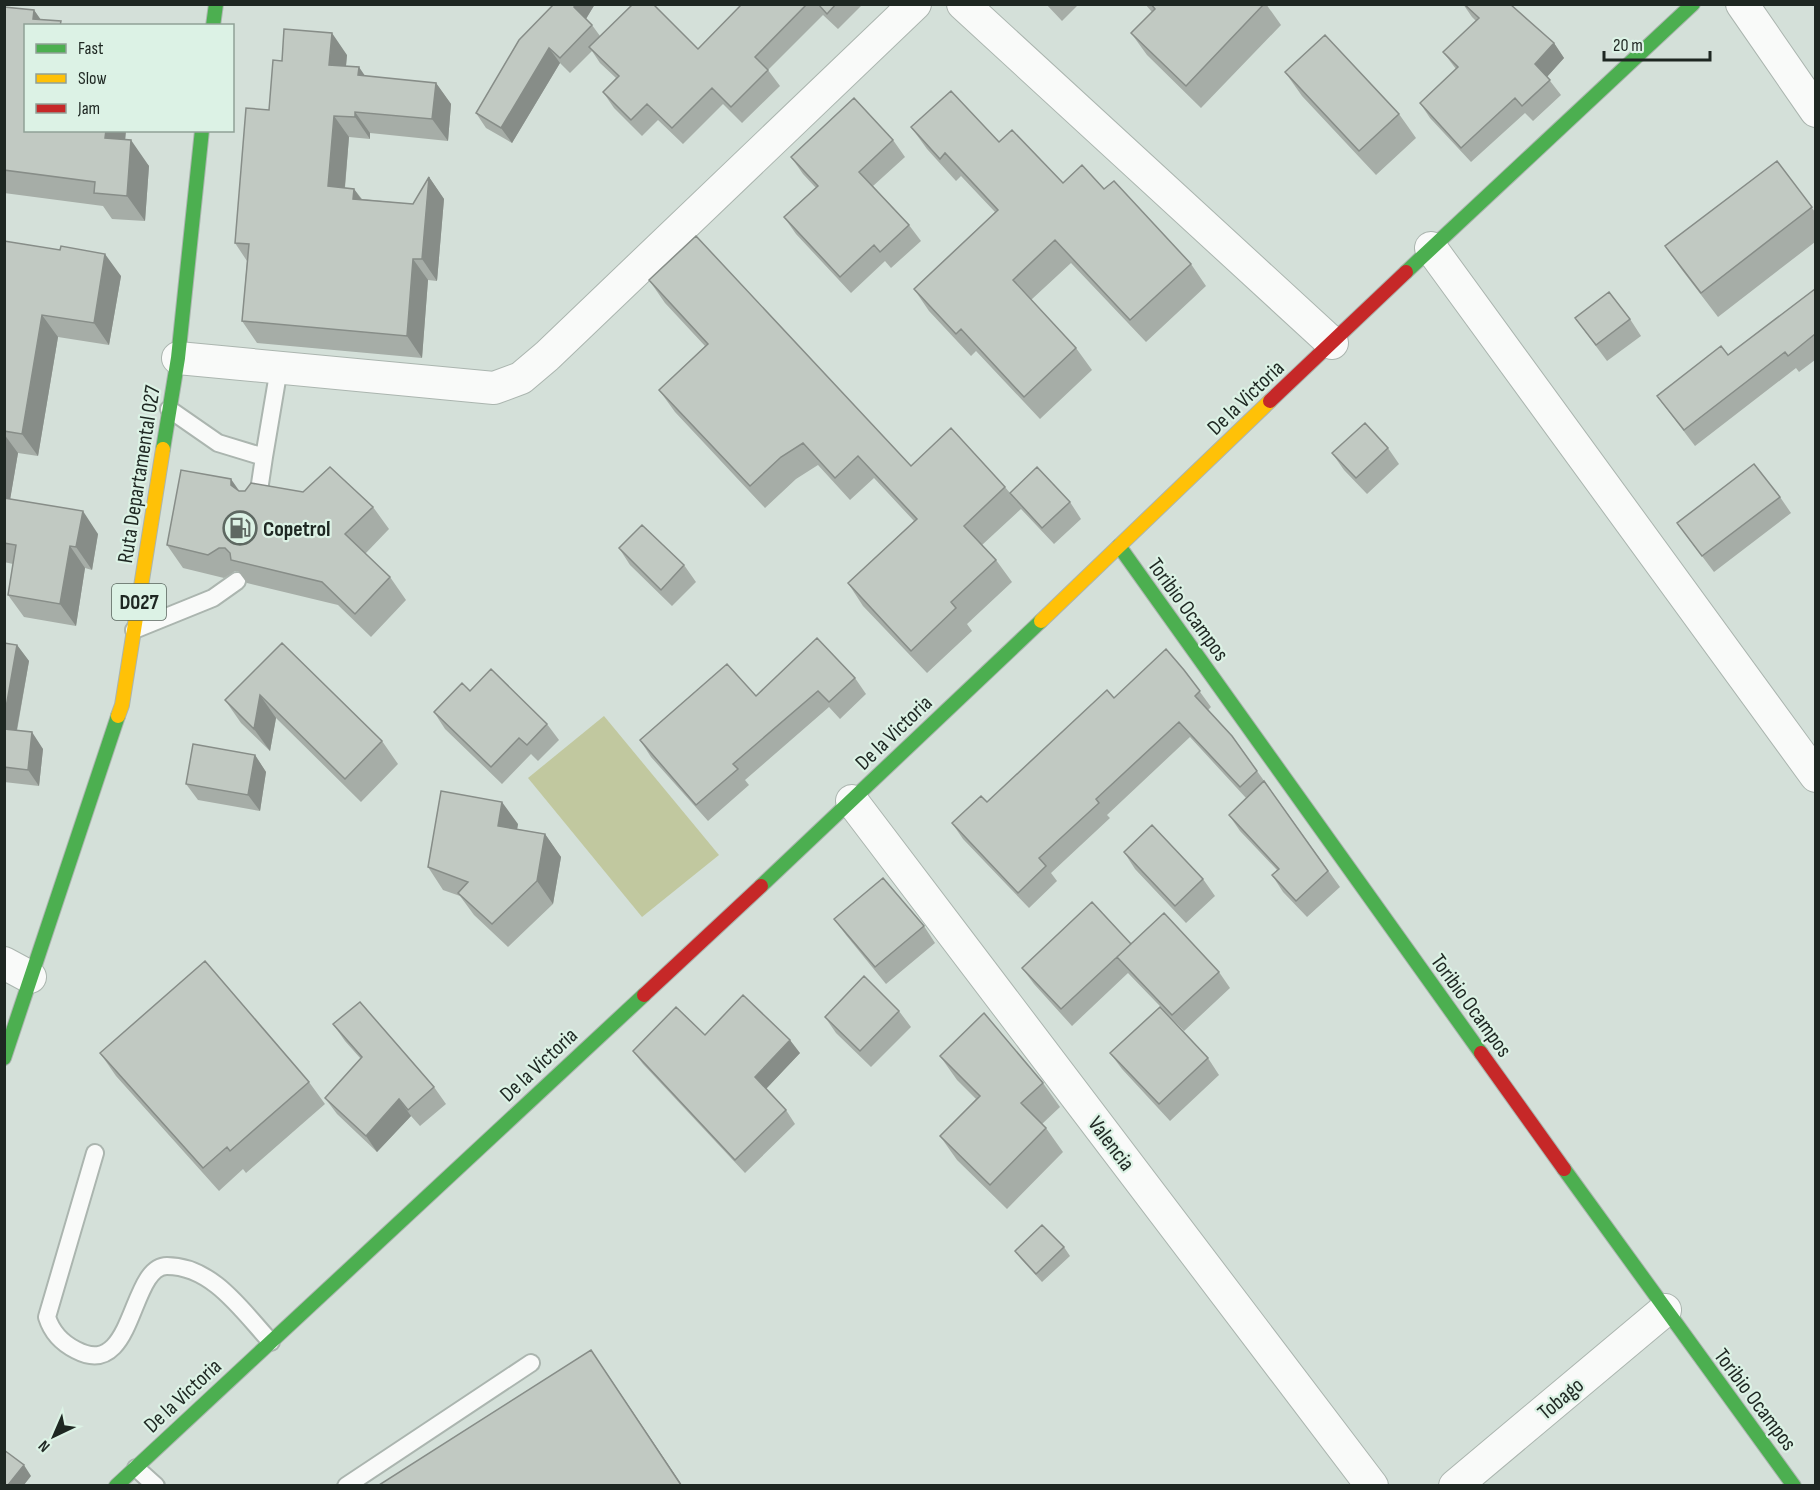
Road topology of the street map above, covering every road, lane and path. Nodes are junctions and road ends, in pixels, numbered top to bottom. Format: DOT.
graph roads {
  1 [pos="216,4"];
  2 [pos="915,4"];
  3 [pos="963,4"];
  4 [pos="1693,4"];
  5 [pos="1742,4"];
  6 [pos="213,24"];
  7 [pos="1815,111"];
  8 [pos="202,132"];
  9 [pos="1431,248"];
  10 [pos="1332,343"];
  11 [pos="178,358"];
  12 [pos="279,368"];
  13 [pos="170,409"];
  14 [pos="264,457"];
  15 [pos="257,504"];
  16 [pos="1119,546"];
  17 [pos="237,581"];
  18 [pos="134,630"];
  19 [pos="1815,776"];
  20 [pos="852,801"];
  21 [pos="17,970"];
  22 [pos="8,1031"];
  23 [pos="4,1058"];
  24 [pos="95,1153"];
  25 [pos="1665,1310"];
  26 [pos="271,1342"];
  27 [pos="531,1363"];
  28 [pos="136,1468"];
  29 [pos="116,1485"];
  30 [pos="156,1485"];
  31 [pos="346,1485"];
  32 [pos="1372,1485"];
  33 [pos="1455,1485"];
  34 [pos="1794,1485"];
  1 -- 6 [label="main road"];
  2 -- 12 [label="street"];
  3 -- 10 [label="street"];
  4 -- 9 [label="main road, De la Victoria"];
  5 -- 7 [label="street"];
  8 -- 11 [label="main road, Ruta Departamental 027 / D027"];
  9 -- 10 [label="main road, De la Victoria"];
  9 -- 19 [label="street"];
  10 -- 16 [label="main road, De la Victoria"];
  11 -- 12 [label="street"];
  11 -- 13 [label="main road, Ruta Departamental 027 / D027"];
  12 -- 14 [label="lane"];
  13 -- 14 [label="lane"];
  13 -- 18 [label="main road, Ruta Departamental 027 / D027"];
  14 -- 15 [label="lane"];
  16 -- 20 [label="main road, De la Victoria"];
  16 -- 25 [label="main road, Toribio Ocampos"];
  17 -- 18 [label="lane"];
  18 -- 21 [label="main road, Ruta Departamental 027 / D027"];
  20 -- 26 [label="main road, De la Victoria"];
  20 -- 32 [label="street, Valencia"];
  21 -- 22 [label="main road, Ruta Departamental 027 / D027"];
  22 -- 23 [label="main road, Ruta Departamental 027 / D027"];
  24 -- 26 [label="lane"];
  25 -- 33 [label="street, Tobago"];
  25 -- 34 [label="main road, Toribio Ocampos"];
  26 -- 28 [label="main road, De la Victoria"];
  27 -- 31 [label="lane"];
  28 -- 29 [label="main road, De la Victoria"];
  28 -- 30 [label="lane"];
}
